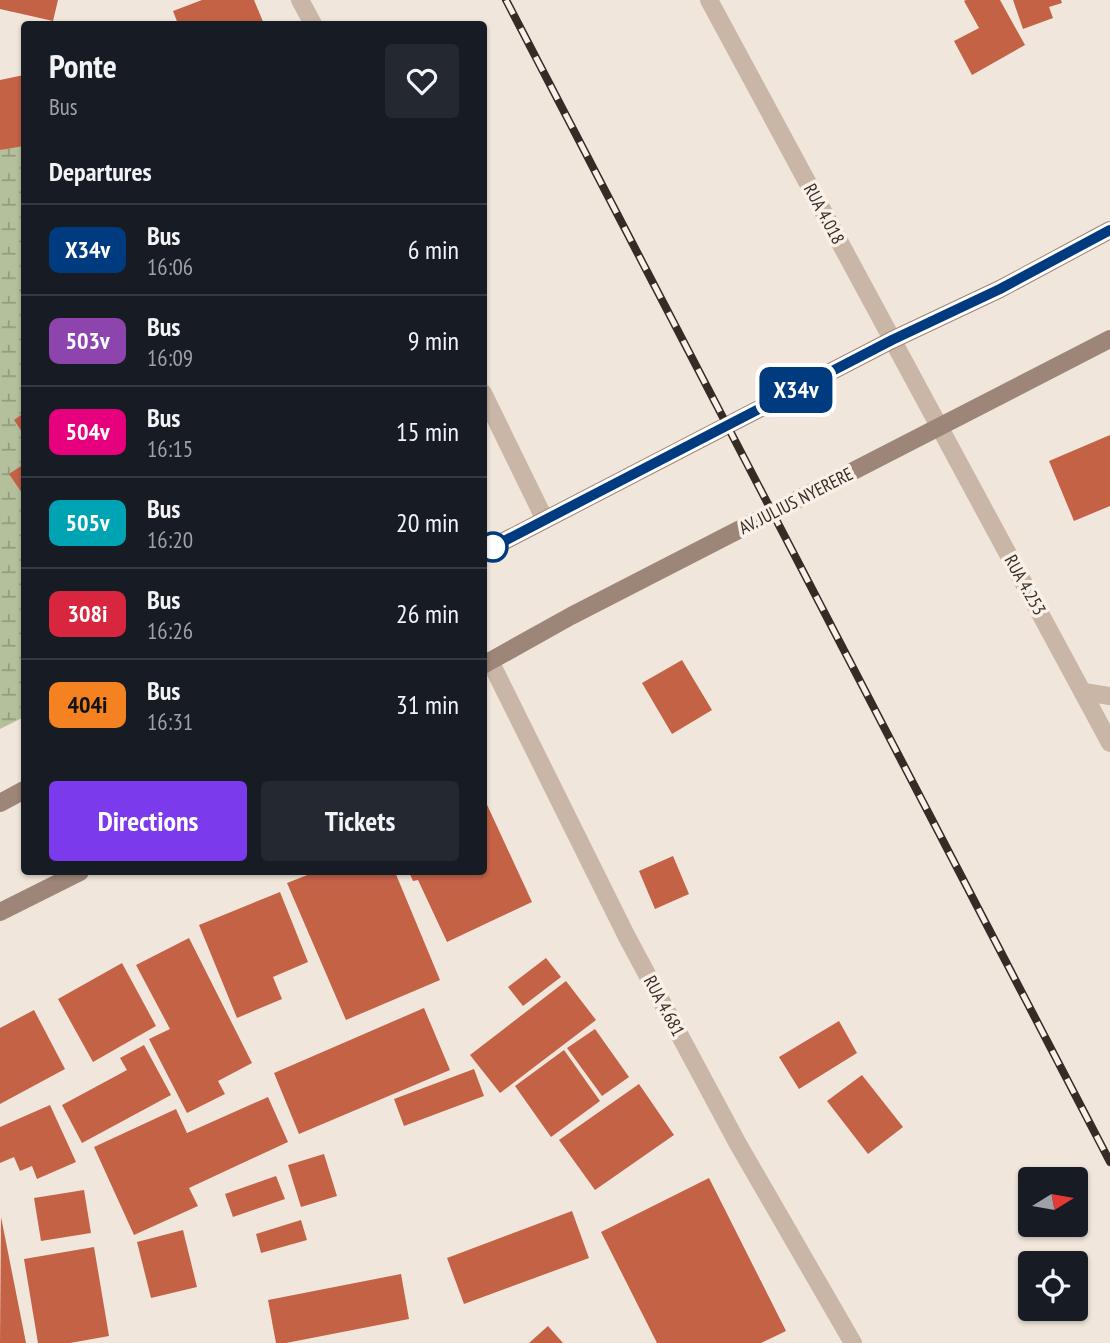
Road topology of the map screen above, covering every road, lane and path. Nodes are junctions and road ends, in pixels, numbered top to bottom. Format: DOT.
graph roads {
  1 [pos="300,0"];
  2 [pos="709,0"];
  3 [pos="311,21"];
  4 [pos="1110,230"];
  5 [pos="1110,339"];
  6 [pos="892,340"];
  7 [pos="487,401"];
  8 [pos="939,427"];
  9 [pos="545,520"];
  10 [pos="487,550"];
  11 [pos="487,663"];
  12 [pos="1084,692"];
  13 [pos="1110,696"];
  14 [pos="1110,743"];
  15 [pos="21,792"];
  16 [pos="0,803"];
  17 [pos="73,875"];
  18 [pos="0,912"];
  19 [pos="853,1343"];
  1 -- 3 [label="street"];
  2 -- 6 [label="street, RUA 4.018"];
  4 -- 6 [label="main road"];
  5 -- 8 [label="main road, AV. JULIUS NYERERE"];
  6 -- 8 [label="street, RUA 4.018"];
  6 -- 9 [label="main road"];
  7 -- 9 [label="street"];
  8 -- 11 [label="main road, AV. JULIUS NYERERE"];
  8 -- 12 [label="street, RUA 4.253"];
  9 -- 10 [label="main road"];
  11 -- 19 [label="street, RUA 4.681"];
  12 -- 13 [label="street"];
  12 -- 14 [label="street, RUA 4.253"];
  15 -- 16 [label="main road"];
  17 -- 18 [label="main road"];
}
